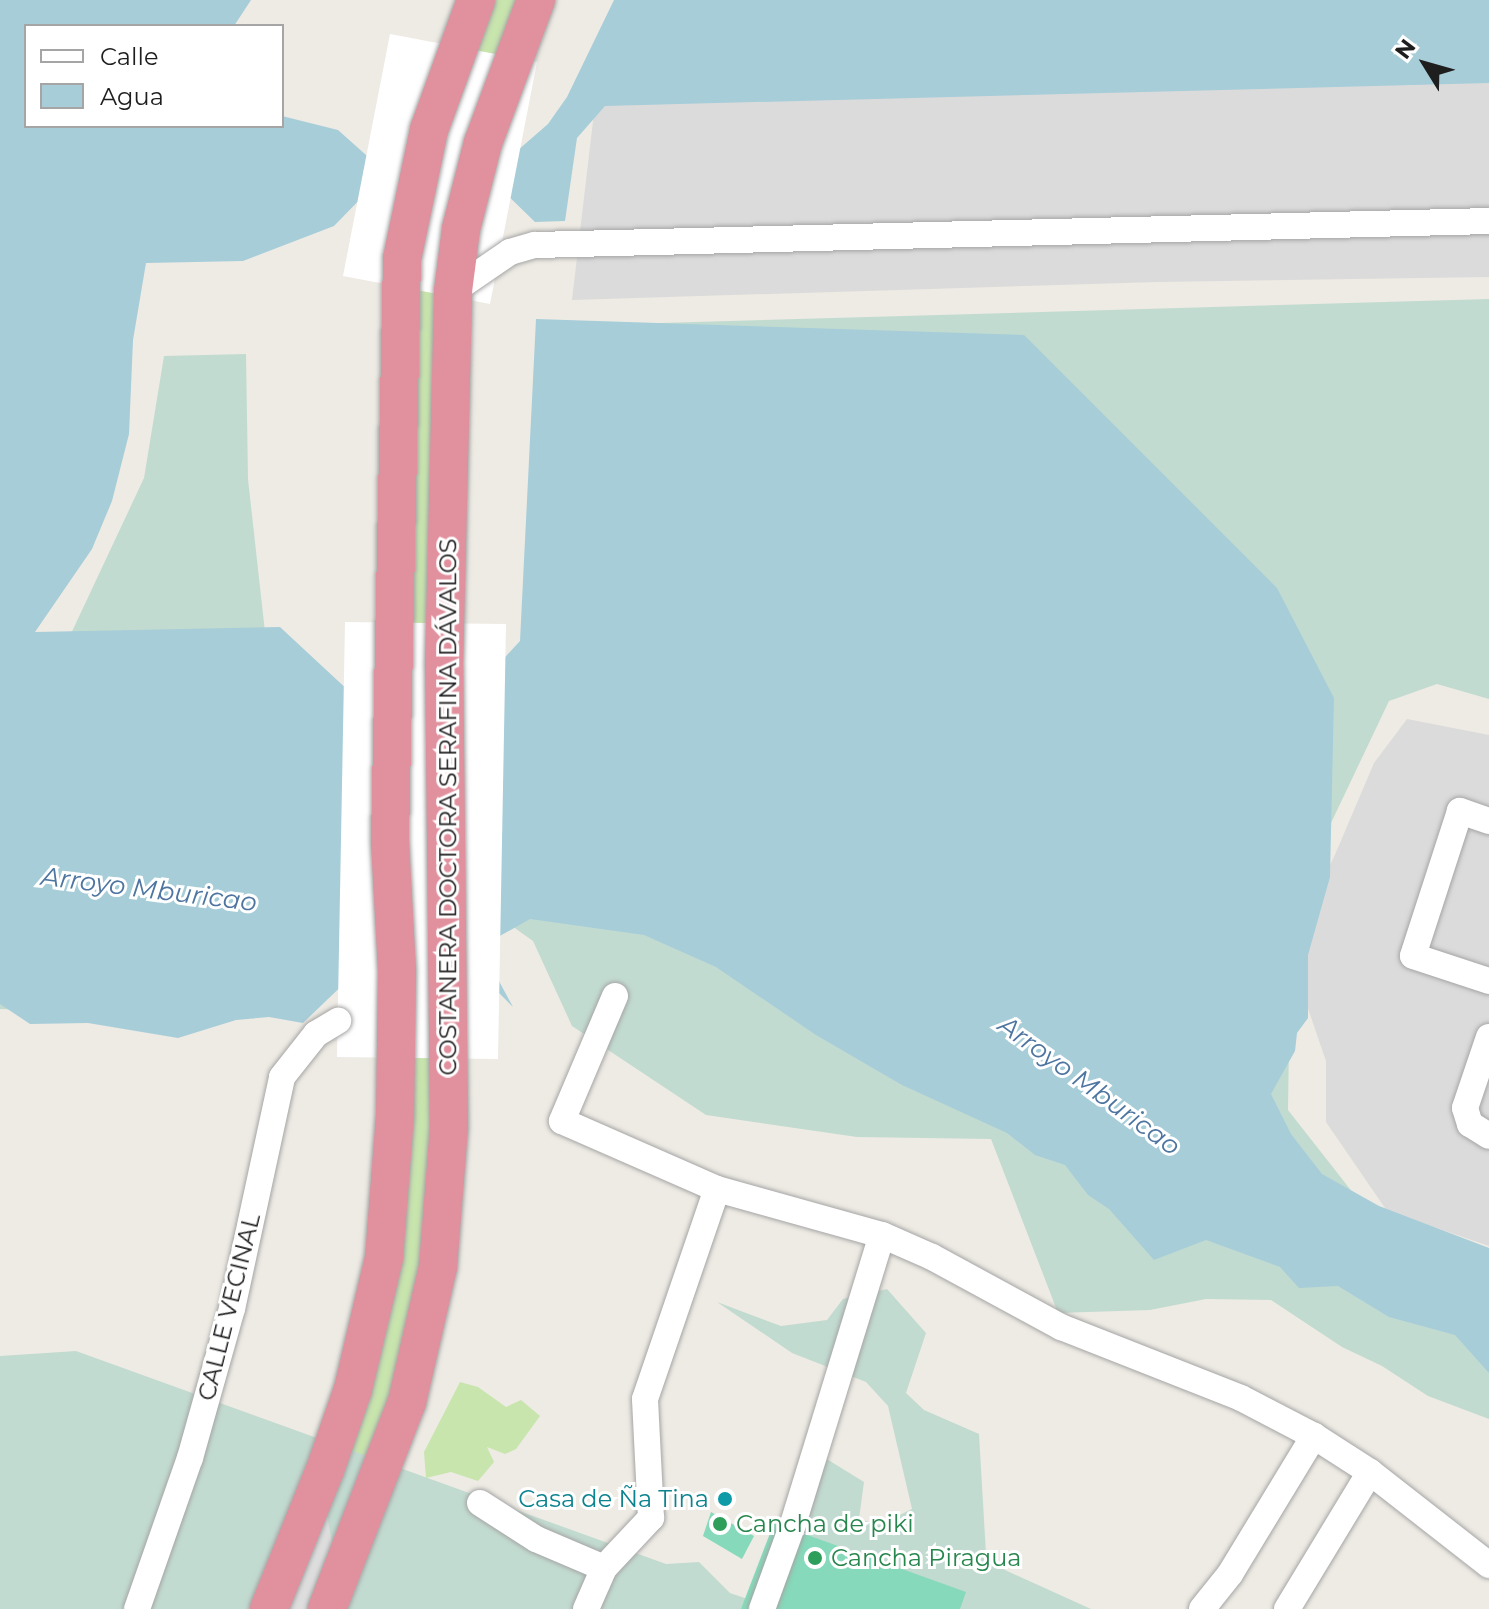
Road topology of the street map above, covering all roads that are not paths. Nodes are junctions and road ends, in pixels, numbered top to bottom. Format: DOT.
graph roads {
  1 [pos="476,0"];
  2 [pos="536,0"];
  3 [pos="1489,221"];
  4 [pos="453,291"];
  5 [pos="1489,821"];
  6 [pos="1489,981"];
  7 [pos="615,996"];
  8 [pos="338,1021"];
  9 [pos="1489,1037"];
  10 [pos="1489,1136"];
  11 [pos="717,1189"];
  12 [pos="882,1235"];
  13 [pos="1314,1436"];
  14 [pos="1370,1472"];
  15 [pos="480,1503"];
  16 [pos="1484,1562"];
  17 [pos="604,1568"];
  18 [pos="137,1609"];
  19 [pos="269,1609"];
  20 [pos="327,1609"];
  21 [pos="586,1609"];
  22 [pos="762,1609"];
  23 [pos="1202,1609"];
  24 [pos="1287,1609"];
  1 -- 19 [label="highway"];
  2 -- 4 [label="highway, COSTANERA DOCTORA SERAFINA DÁVALOS"];
  3 -- 4 [label="street"];
  4 -- 20 [label="highway, COSTANERA DOCTORA SERAFINA DÁVALOS"];
  5 -- 6 [label="street"];
  7 -- 11 [label="street"];
  8 -- 18 [label="street, CALLE VECINAL"];
  9 -- 10 [label="street"];
  11 -- 12 [label="street"];
  11 -- 17 [label="street"];
  12 -- 13 [label="street"];
  12 -- 22 [label="street"];
  13 -- 14 [label="street"];
  13 -- 23 [label="street"];
  14 -- 16 [label="street"];
  14 -- 24 [label="street"];
  15 -- 17 [label="street"];
  17 -- 21 [label="street"];
}
